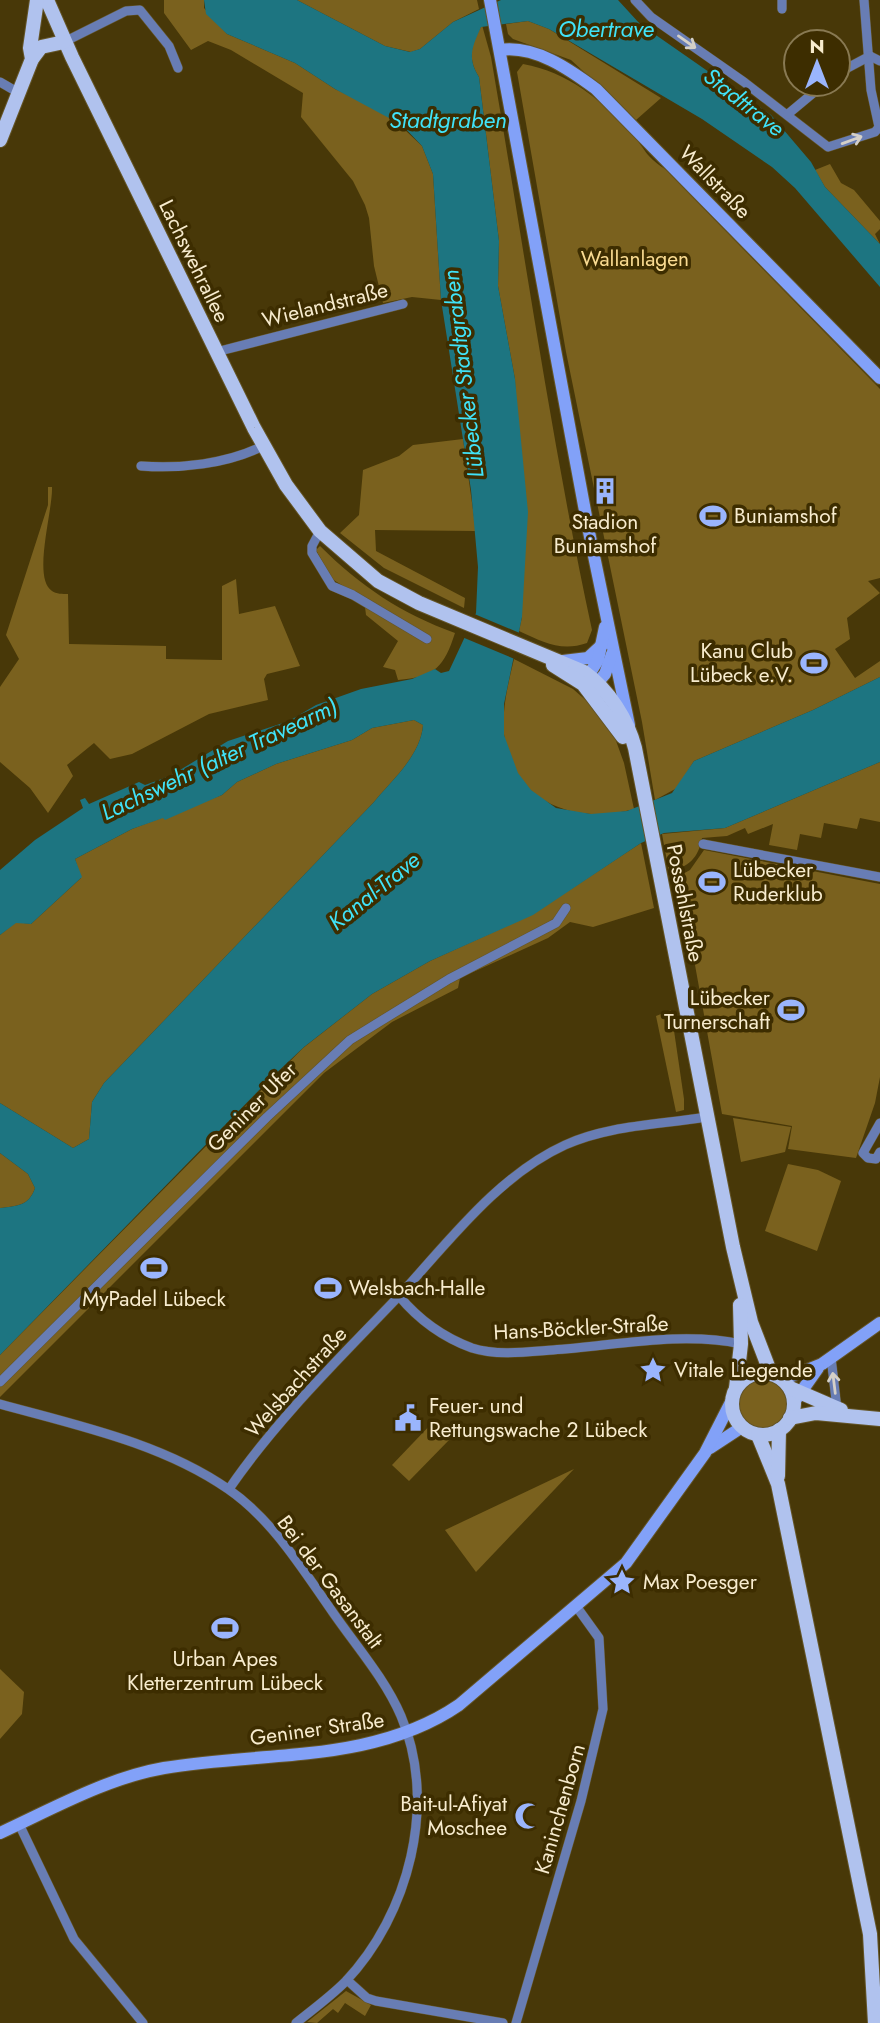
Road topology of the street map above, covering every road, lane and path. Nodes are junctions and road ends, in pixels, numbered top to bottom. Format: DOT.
graph roads {
  1 [pos="37,0"];
  2 [pos="47,0"];
  3 [pos="490,0"];
  4 [pos="635,0"];
  5 [pos="864,0"];
  6 [pos="64,42"];
  7 [pos="500,50"];
  8 [pos="870,56"];
  9 [pos="32,59"];
  10 [pos="880,61"];
  11 [pos="852,66"];
  12 [pos="178,68"];
  13 [pos="0,82"];
  14 [pos="19,93"];
  15 [pos="807,98"];
  16 [pos="788,114"];
  17 [pos="0,140"];
  18 [pos="403,304"];
  19 [pos="216,352"];
  20 [pos="880,378"];
  21 [pos="263,446"];
  22 [pos="141,466"];
  23 [pos="320,531"];
  24 [pos="427,639"];
  25 [pos="608,647"];
  26 [pos="541,656"];
  27 [pos="563,662"];
  28 [pos="590,684"];
  29 [pos="632,736"];
  30 [pos="636,762"];
  31 [pos="703,844"];
  32 [pos="880,877"];
  33 [pos="566,908"];
  34 [pos="706,1117"];
  35 [pos="880,1123"];
  36 [pos="880,1153"];
  37 [pos="733,1247"];
  38 [pos="399,1296"];
  39 [pos="880,1322"];
  40 [pos="741,1343"];
  41 [pos="827,1360"];
  42 [pos="0,1382"];
  43 [pos="787,1387"];
  44 [pos="734,1395"];
  45 [pos="0,1404"];
  46 [pos="845,1411"];
  47 [pos="790,1418"];
  48 [pos="880,1419"];
  49 [pos="742,1427"];
  50 [pos="779,1430"];
  51 [pos="758,1434"];
  52 [pos="705,1453"];
  53 [pos="778,1484"];
  54 [pos="229,1489"];
  55 [pos="576,1606"];
  56 [pos="407,1734"];
  57 [pos="19,1824"];
  58 [pos="0,1833"];
  59 [pos="870,1934"];
  60 [pos="879,1959"];
  61 [pos="346,1980"];
  62 [pos="143,2023"];
  63 [pos="296,2023"];
  64 [pos="503,2023"];
  65 [pos="516,2023"];
  66 [pos="875,2023"];
  1 -- 9 [label="main road"];
  2 -- 6 [label="main road, Lachswehrallee"];
  3 -- 7 [label="main road, Possehlstraße"];
  4 -- 16 [label="street, one-way"];
  5 -- 8 [label="street"];
  6 -- 9 [label="main road"];
  6 -- 12 [label="street"];
  6 -- 19 [label="main road, Lachswehrallee"];
  7 -- 20 [label="main road, Wallstraße"];
  7 -- 25 [label="main road, Possehlstraße"];
  8 -- 10 [label="street"];
  8 -- 11 [label="street"];
  16 -- 8 [label="street, one-way"];
  9 -- 14 [label="main road"];
  13 -- 14 [label="street"];
  14 -- 17 [label="main road"];
  15 -- 16 [label="street"];
  18 -- 19 [label="street, Wielandstraße"];
  19 -- 21 [label="main road, Lachswehrallee"];
  21 -- 22 [label="street"];
  21 -- 23 [label="main road, Lachswehrallee"];
  23 -- 24 [label="street"];
  23 -- 26 [label="main road, Lachswehrallee"];
  25 -- 27 [label="main road"];
  25 -- 28 [label="main road"];
  25 -- 29 [label="main road, Possehlstraße"];
  26 -- 27 [label="main road, Lachswehrallee"];
  26 -- 28 [label="main road, Lachswehrallee"];
  27 -- 28 [label="main road, Lachswehrallee"];
  28 -- 29 [label="main road, Lachswehrallee"];
  28 -- 30 [label="main road, Lachswehrallee"];
  29 -- 30 [label="main road, Possehlstraße"];
  30 -- 34 [label="main road, Possehlstraße"];
  31 -- 32 [label="street"];
  33 -- 42 [label="street, Geniner Ufer"];
  34 -- 37 [label="main road, Possehlstraße"];
  34 -- 38 [label="street, Welsbachstraße"];
  35 -- 36 [label="street"];
  37 -- 40 [label="main road, Possehlstraße"];
  37 -- 43 [label="main road, Possehlstraße"];
  38 -- 40 [label="street, Hans-Böckler-Straße"];
  38 -- 54 [label="street, Welsbachstraße"];
  39 -- 41 [label="main road"];
  40 -- 44 [label="main road, Possehlstraße"];
  41 -- 43 [label="main road"];
  41 -- 43 [label="main road"];
  46 -- 41 [label="street, one-way"];
  43 -- 44 [label="main road"];
  43 -- 46 [label="main road"];
  43 -- 47 [label="main road"];
  44 -- 49 [label="main road"];
  44 -- 52 [label="main road, Geniner Straße"];
  45 -- 54 [label="street, Bei der Gasanstalt"];
  46 -- 47 [label="main road"];
  46 -- 48 [label="main road"];
  47 -- 50 [label="main road"];
  49 -- 51 [label="main road"];
  49 -- 52 [label="main road, Geniner Straße"];
  50 -- 51 [label="main road"];
  50 -- 53 [label="main road"];
  51 -- 53 [label="main road"];
  52 -- 55 [label="main road, Geniner Straße"];
  53 -- 59 [label="main road"];
  54 -- 56 [label="street, Bei der Gasanstalt"];
  55 -- 56 [label="main road, Geniner Straße"];
  55 -- 65 [label="street, Kaninchenborn"];
  56 -- 57 [label="main road, Geniner Straße"];
  56 -- 61 [label="street, Bei der Gasanstalt"];
  57 -- 58 [label="main road, Geniner Straße"];
  57 -- 62 [label="street"];
  59 -- 60 [label="main road"];
  59 -- 66 [label="main road"];
  61 -- 63 [label="street, Bei der Gasanstalt"];
  61 -- 64 [label="street"];
}
